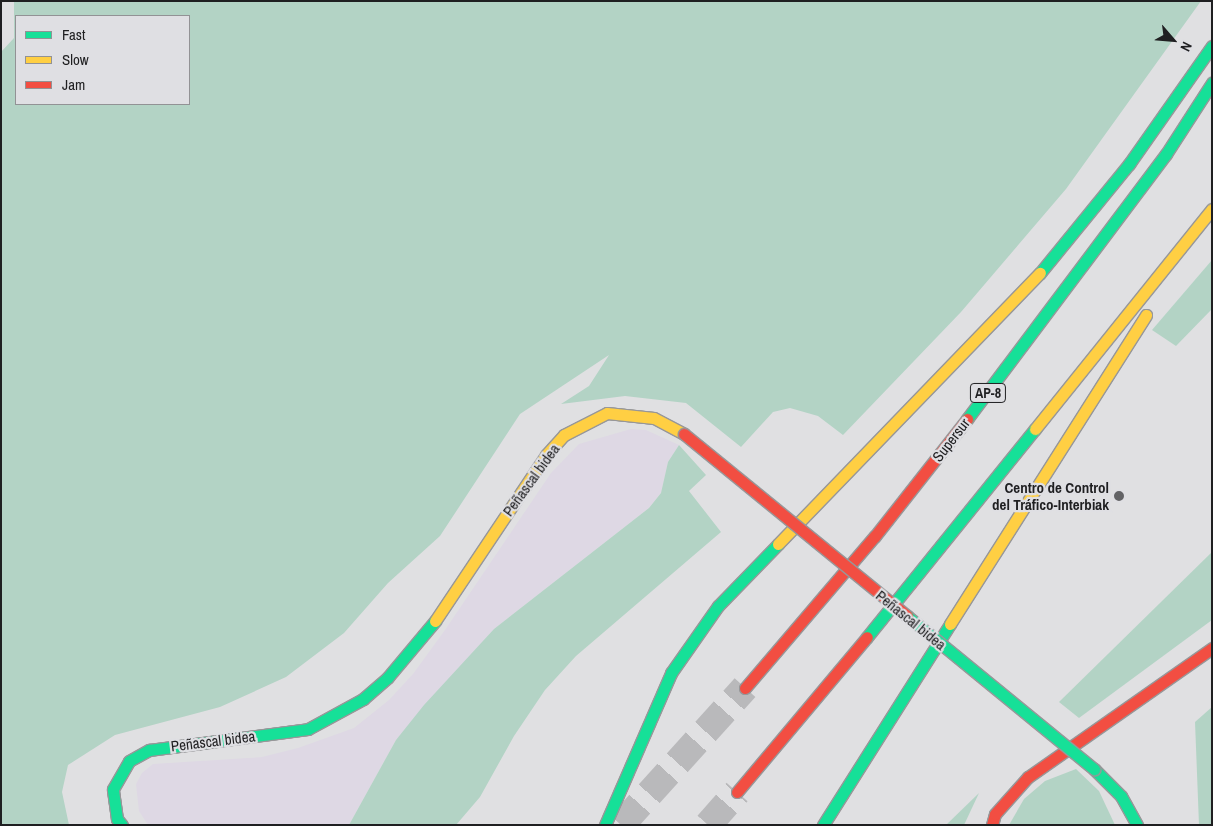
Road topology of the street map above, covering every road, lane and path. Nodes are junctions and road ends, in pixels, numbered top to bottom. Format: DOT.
graph roads {
  1 [pos="1212,46"];
  2 [pos="1212,83"];
  3 [pos="1212,211"];
  4 [pos="1212,648"];
  5 [pos="745,688"];
  6 [pos="737,792"];
  7 [pos="122,825"];
  8 [pos="605,825"];
  9 [pos="823,825"];
  10 [pos="992,825"];
  11 [pos="1137,825"];
  1 -- 8 [label="main road"];
  2 -- 5 [label="main road, Supersur / AP-8"];
  3 -- 6 [label="main road"];
  3 -- 9 [label="main road"];
  4 -- 10 [label="main road"];
  7 -- 11 [label="main road, Peñascal bidea, bridge"];
}
